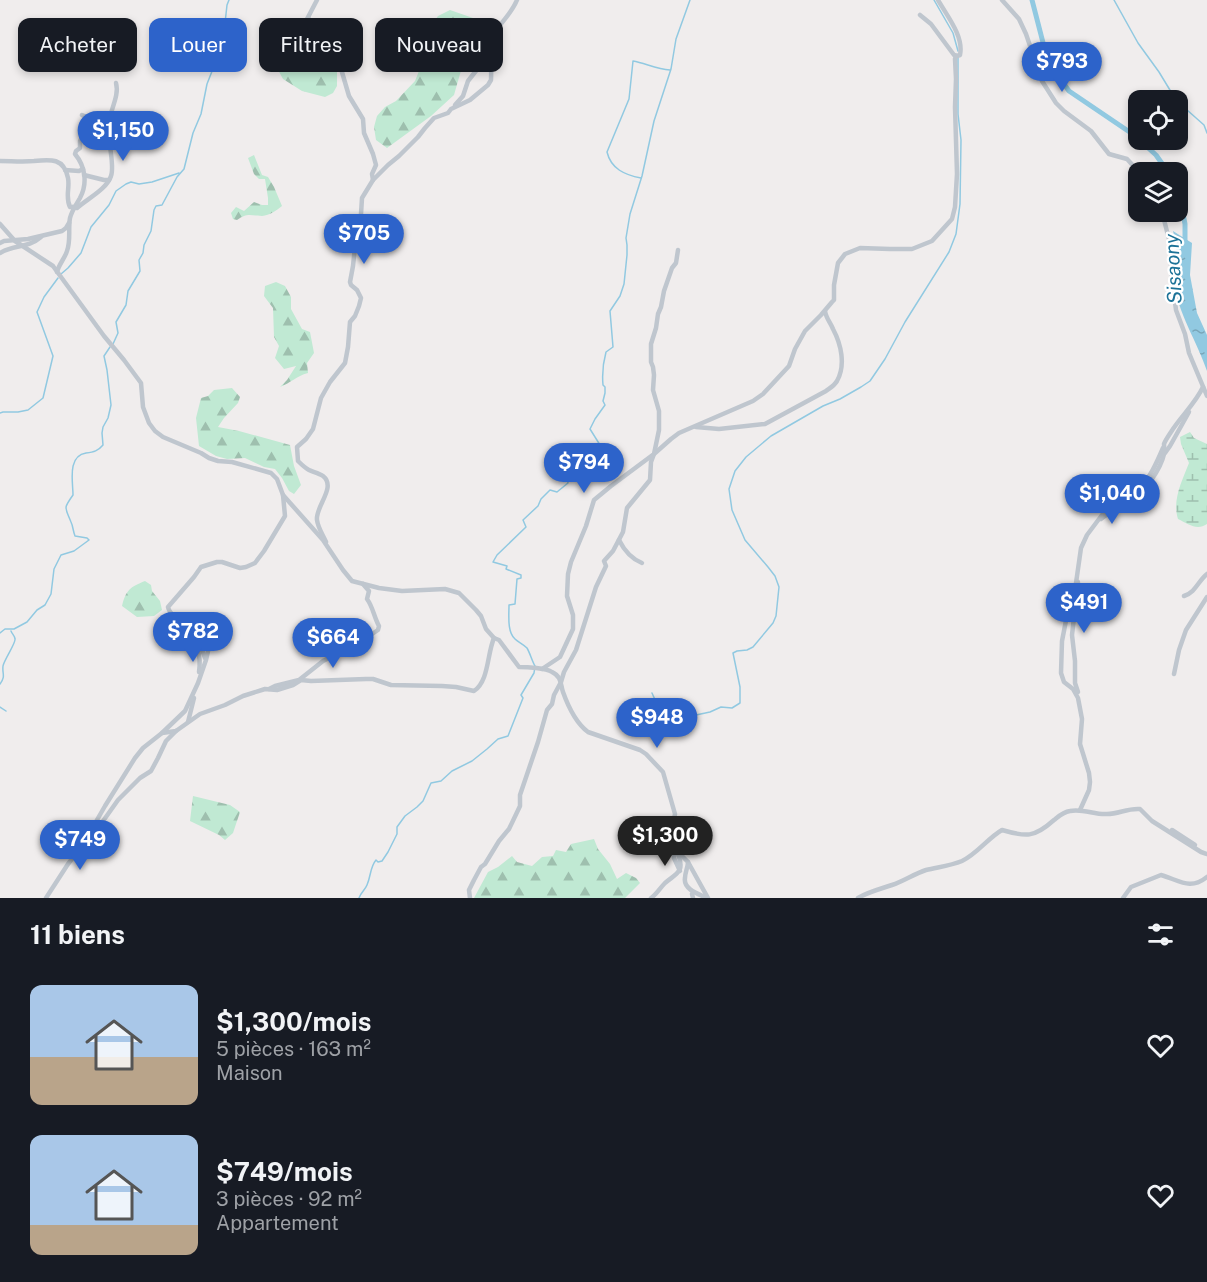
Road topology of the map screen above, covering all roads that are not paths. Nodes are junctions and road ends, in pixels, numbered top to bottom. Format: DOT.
graph roads {
  1 [pos="317,0"];
  2 [pos="517,0"];
  3 [pos="938,0"];
  4 [pos="1002,0"];
  5 [pos="920,15"];
  6 [pos="308,18"];
  7 [pos="503,22"];
  8 [pos="958,56"];
  9 [pos="342,72"];
  10 [pos="476,72"];
  11 [pos="491,72"];
  12 [pos="116,83"];
  13 [pos="452,109"];
  14 [pos="82,115"];
  15 [pos="0,161"];
  16 [pos="1130,162"];
  17 [pos="65,170"];
  18 [pos="84,172"];
  19 [pos="109,180"];
  20 [pos="373,180"];
  21 [pos="74,207"];
  22 [pos="70,221"];
  23 [pos="1165,222"];
  24 [pos="0,224"];
  25 [pos="41,236"];
  26 [pos="15,241"];
  27 [pos="0,243"];
  28 [pos="21,245"];
  29 [pos="678,250"];
  30 [pos="0,253"];
  31 [pos="59,274"];
  32 [pos="825,311"];
  33 [pos="1203,387"];
  34 [pos="1207,396"];
  35 [pos="1198,397"];
  36 [pos="693,427"];
  37 [pos="1164,444"];
  38 [pos="1165,453"];
  39 [pos="654,454"];
  40 [pos="284,495"];
  41 [pos="1118,507"];
  42 [pos="619,540"];
  43 [pos="331,552"];
  44 [pos="642,564"];
  45 [pos="1077,572"];
  46 [pos="1207,574"];
  47 [pos="362,583"];
  48 [pos="1184,596"];
  49 [pos="1207,597"];
  50 [pos="179,620"];
  51 [pos="494,638"];
  52 [pos="206,660"];
  53 [pos="537,669"];
  54 [pos="1174,674"];
  55 [pos="199,678"];
  56 [pos="561,682"];
  57 [pos="196,688"];
  58 [pos="269,689"];
  59 [pos="1078,700"];
  60 [pos="188,722"];
  61 [pos="176,731"];
  62 [pos="162,734"];
  63 [pos="1080,810"];
  64 [pos="83,844"];
  65 [pos="675,850"];
  66 [pos="1207,852"];
  67 [pos="688,862"];
  68 [pos="680,872"];
  69 [pos="1207,877"];
  70 [pos="684,880"];
  71 [pos="693,895"];
  72 [pos="46,898"];
  73 [pos="470,898"];
  74 [pos="651,898"];
  75 [pos="708,898"];
  76 [pos="858,898"];
  77 [pos="1123,898"];
  1 -- 6 [label="street"];
  2 -- 7 [label="street"];
  3 -- 8 [label="street"];
  4 -- 16 [label="street"];
  5 -- 8 [label="street"];
  8 -- 32 [label="street"];
  9 -- 20 [label="street"];
  10 -- 13 [label="street"];
  11 -- 13 [label="street"];
  12 -- 19 [label="street"];
  13 -- 20 [label="street"];
  14 -- 18 [label="street"];
  15 -- 17 [label="street"];
  17 -- 18 [label="street"];
  17 -- 21 [label="street"];
  18 -- 19 [label="street"];
  18 -- 21 [label="street"];
  19 -- 21 [label="street"];
  20 -- 43 [label="street"];
  21 -- 22 [label="street"];
  22 -- 25 [label="street"];
  22 -- 31 [label="street"];
  23 -- 33 [label="street"];
  24 -- 26 [label="street"];
  25 -- 26 [label="street"];
  25 -- 28 [label="street"];
  26 -- 27 [label="street"];
  26 -- 28 [label="street"];
  28 -- 30 [label="street"];
  28 -- 31 [label="street"];
  29 -- 39 [label="street"];
  31 -- 40 [label="street"];
  32 -- 36 [label="street"];
  32 -- 36 [label="street"];
  33 -- 34 [label="street"];
  33 -- 35 [label="street"];
  35 -- 37 [label="street"];
  35 -- 38 [label="street"];
  36 -- 39 [label="street"];
  37 -- 38 [label="street"];
  37 -- 41 [label="street"];
  38 -- 41 [label="street"];
  39 -- 42 [label="street"];
  39 -- 53 [label="street"];
  40 -- 43 [label="street"];
  40 -- 50 [label="street"];
  41 -- 45 [label="street"];
  42 -- 44 [label="street"];
  42 -- 56 [label="street"];
  43 -- 47 [label="street"];
  45 -- 59 [label="street"];
  45 -- 59 [label="street"];
  46 -- 48 [label="street"];
  47 -- 51 [label="street"];
  47 -- 58 [label="street"];
  49 -- 54 [label="street"];
  50 -- 52 [label="street"];
  50 -- 52 [label="street"];
  50 -- 55 [label="street"];
  51 -- 53 [label="street"];
  51 -- 58 [label="street"];
  52 -- 55 [label="street"];
  53 -- 56 [label="street"];
  55 -- 57 [label="street"];
  56 -- 65 [label="street"];
  56 -- 73 [label="street"];
  57 -- 60 [label="street"];
  57 -- 62 [label="street"];
  58 -- 60 [label="street"];
  59 -- 63 [label="street"];
  60 -- 61 [label="street"];
  61 -- 62 [label="street"];
  61 -- 64 [label="street"];
  62 -- 64 [label="street"];
  63 -- 66 [label="street"];
  63 -- 76 [label="street"];
  64 -- 72 [label="street"];
  65 -- 67 [label="street"];
  65 -- 68 [label="street"];
  67 -- 70 [label="street"];
  67 -- 75 [label="street"];
  68 -- 70 [label="street"];
  68 -- 74 [label="street"];
  69 -- 77 [label="street"];
  70 -- 71 [label="street"];
  71 -- 75 [label="street"];
}
